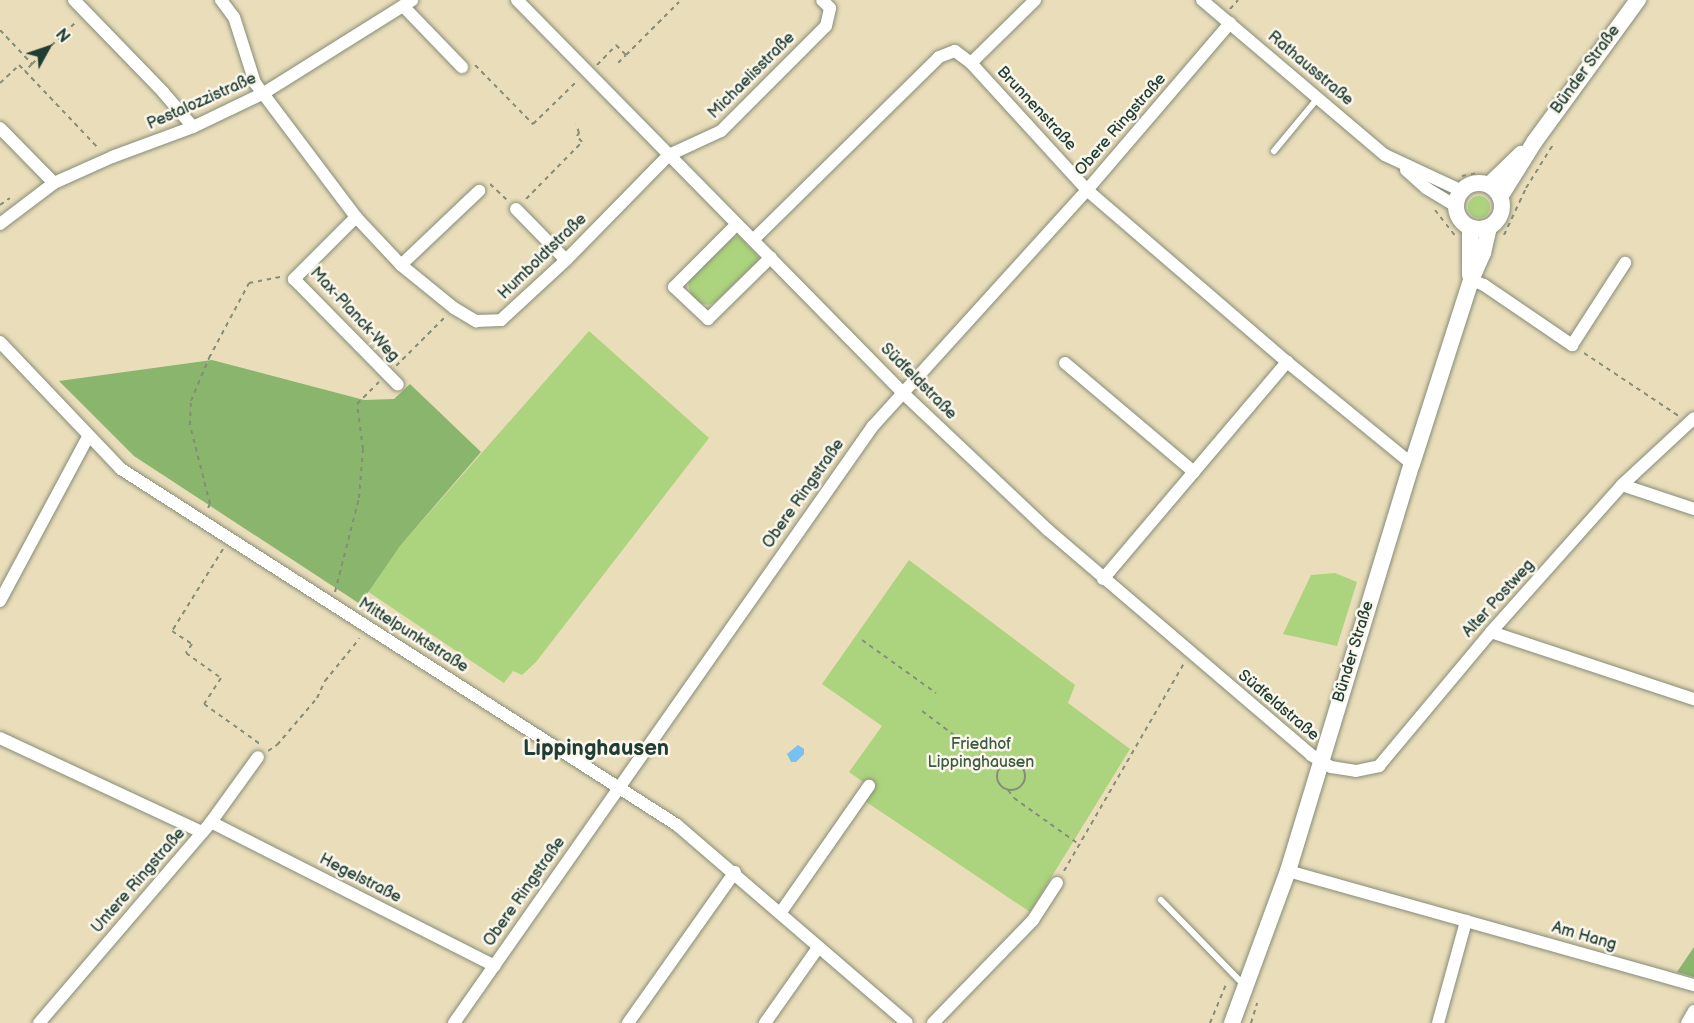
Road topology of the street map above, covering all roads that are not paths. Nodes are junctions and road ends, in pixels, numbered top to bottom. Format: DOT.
graph roads {
  1 [pos="74,0"];
  2 [pos="221,0"];
  3 [pos="517,0"];
  4 [pos="822,0"];
  5 [pos="1035,0"];
  6 [pos="1202,0"];
  7 [pos="1638,0"];
  8 [pos="408,3"];
  9 [pos="1230,23"];
  10 [pos="971,63"];
  11 [pos="462,67"];
  12 [pos="264,93"];
  13 [pos="1318,98"];
  14 [pos="193,127"];
  15 [pos="0,128"];
  16 [pos="1274,151"];
  17 [pos="669,155"];
  18 [pos="54,183"];
  19 [pos="1087,190"];
  20 [pos="479,191"];
  21 [pos="1494,191"];
  22 [pos="1459,199"];
  23 [pos="516,209"];
  24 [pos="356,217"];
  25 [pos="0,224"];
  26 [pos="737,224"];
  27 [pos="1489,227"];
  28 [pos="1470,228"];
  29 [pos="753,240"];
  30 [pos="771,257"];
  31 [pos="566,260"];
  32 [pos="1625,262"];
  33 [pos="402,265"];
  34 [pos="1471,280"];
  35 [pos="0,342"];
  36 [pos="1287,362"];
  37 [pos="1065,363"];
  38 [pos="398,385"];
  39 [pos="904,394"];
  40 [pos="1691,420"];
  41 [pos="88,437"];
  42 [pos="1412,465"];
  43 [pos="1194,472"];
  44 [pos="1622,485"];
  45 [pos="1694,509"];
  46 [pos="1103,579"];
  47 [pos="0,601"];
  48 [pos="1491,632"];
  49 [pos="1694,699"];
  50 [pos="0,738"];
  51 [pos="263,754"];
  52 [pos="1320,761"];
  53 [pos="868,786"];
  54 [pos="618,787"];
  55 [pos="211,822"];
  56 [pos="202,832"];
  57 [pos="735,872"];
  58 [pos="1288,872"];
  59 [pos="1057,883"];
  60 [pos="1161,900"];
  61 [pos="781,912"];
  62 [pos="1466,921"];
  63 [pos="818,948"];
  64 [pos="495,966"];
  65 [pos="1245,985"];
  66 [pos="1694,985"];
  67 [pos="1694,1011"];
  68 [pos="39,1023"];
  69 [pos="454,1023"];
  70 [pos="628,1023"];
  71 [pos="765,1023"];
  72 [pos="907,1023"];
  73 [pos="933,1023"];
  74 [pos="1232,1023"];
  75 [pos="1438,1023"];
  76 [pos="1687,1023"];
  1 -- 14 [label="street"];
  2 -- 12 [label="street, Humboldtstraße"];
  3 -- 17 [label="street, Südfeldstraße"];
  4 -- 17 [label="street, Michaelisstraße"];
  5 -- 10 [label="street"];
  6 -- 9 [label="street, Rathausstraße"];
  7 -- 21 [label="main road, Bünder Straße"];
  8 -- 11 [label="street"];
  8 -- 12 [label="street, Pestalozzistraße"];
  9 -- 13 [label="street, Rathausstraße"];
  9 -- 19 [label="street, Obere Ringstraße"];
  10 -- 19 [label="street, Brunnenstraße"];
  10 -- 29 [label="street, Brunnenstraße"];
  12 -- 14 [label="street, Pestalozzistraße"];
  12 -- 24 [label="street, Humboldtstraße"];
  13 -- 16 [label="lane"];
  13 -- 22 [label="street, Rathausstraße"];
  14 -- 18 [label="street, Pestalozzistraße"];
  15 -- 18 [label="street"];
  17 -- 26 [label="street, Südfeldstraße"];
  17 -- 31 [label="street, Humboldtstraße"];
  18 -- 25 [label="street, Pestalozzistraße"];
  19 -- 36 [label="street, Brunnenstraße"];
  19 -- 39 [label="street, Obere Ringstraße"];
  20 -- 33 [label="street"];
  21 -- 22 [label="main road"];
  21 -- 27 [label="main road"];
  22 -- 28 [label="main road"];
  23 -- 31 [label="street"];
  24 -- 33 [label="street, Humboldtstraße"];
  24 -- 38 [label="street, Max-Planck-Weg"];
  26 -- 29 [label="street, Südfeldstraße"];
  26 -- 30 [label="street"];
  27 -- 28 [label="main road"];
  27 -- 34 [label="main road, Bünder Straße"];
  28 -- 34 [label="main road, Bünder Straße"];
  29 -- 30 [label="street, Südfeldstraße"];
  30 -- 39 [label="street, Südfeldstraße"];
  31 -- 33 [label="street, Humboldtstraße"];
  32 -- 34 [label="street"];
  34 -- 42 [label="main road, Bünder Straße"];
  35 -- 41 [label="street, Mittelpunktstraße"];
  36 -- 42 [label="street, Brunnenstraße"];
  36 -- 43 [label="street"];
  37 -- 43 [label="street"];
  39 -- 46 [label="street, Südfeldstraße"];
  39 -- 54 [label="street, Obere Ringstraße"];
  40 -- 44 [label="street, Alter Postweg"];
  41 -- 47 [label="street"];
  41 -- 54 [label="street, Mittelpunktstraße"];
  42 -- 52 [label="main road, Bünder Straße"];
  43 -- 46 [label="street"];
  44 -- 45 [label="street"];
  44 -- 48 [label="street, Alter Postweg"];
  46 -- 52 [label="street, Südfeldstraße"];
  48 -- 49 [label="street"];
  48 -- 52 [label="street, Alter Postweg"];
  50 -- 56 [label="street"];
  51 -- 55 [label="street, Untere Ringstraße"];
  52 -- 58 [label="main road, Bünder Straße"];
  53 -- 61 [label="street"];
  54 -- 57 [label="street, Mittelpunktstraße"];
  54 -- 64 [label="street, Obere Ringstraße"];
  55 -- 56 [label="street, Untere Ringstraße"];
  55 -- 64 [label="street, Hegelstraße"];
  56 -- 68 [label="street, Untere Ringstraße"];
  57 -- 61 [label="street, Mittelpunktstraße"];
  57 -- 70 [label="street"];
  58 -- 62 [label="street, Am Hang"];
  58 -- 65 [label="main road, Bünder Straße"];
  59 -- 73 [label="street"];
  60 -- 65 [label="lane"];
  61 -- 63 [label="street, Mittelpunktstraße"];
  62 -- 66 [label="street, Am Hang"];
  62 -- 75 [label="street"];
  63 -- 71 [label="street"];
  63 -- 72 [label="street, Mittelpunktstraße"];
  64 -- 69 [label="street, Obere Ringstraße"];
  65 -- 74 [label="main road, Bünder Straße"];
  67 -- 76 [label="street"];
}
